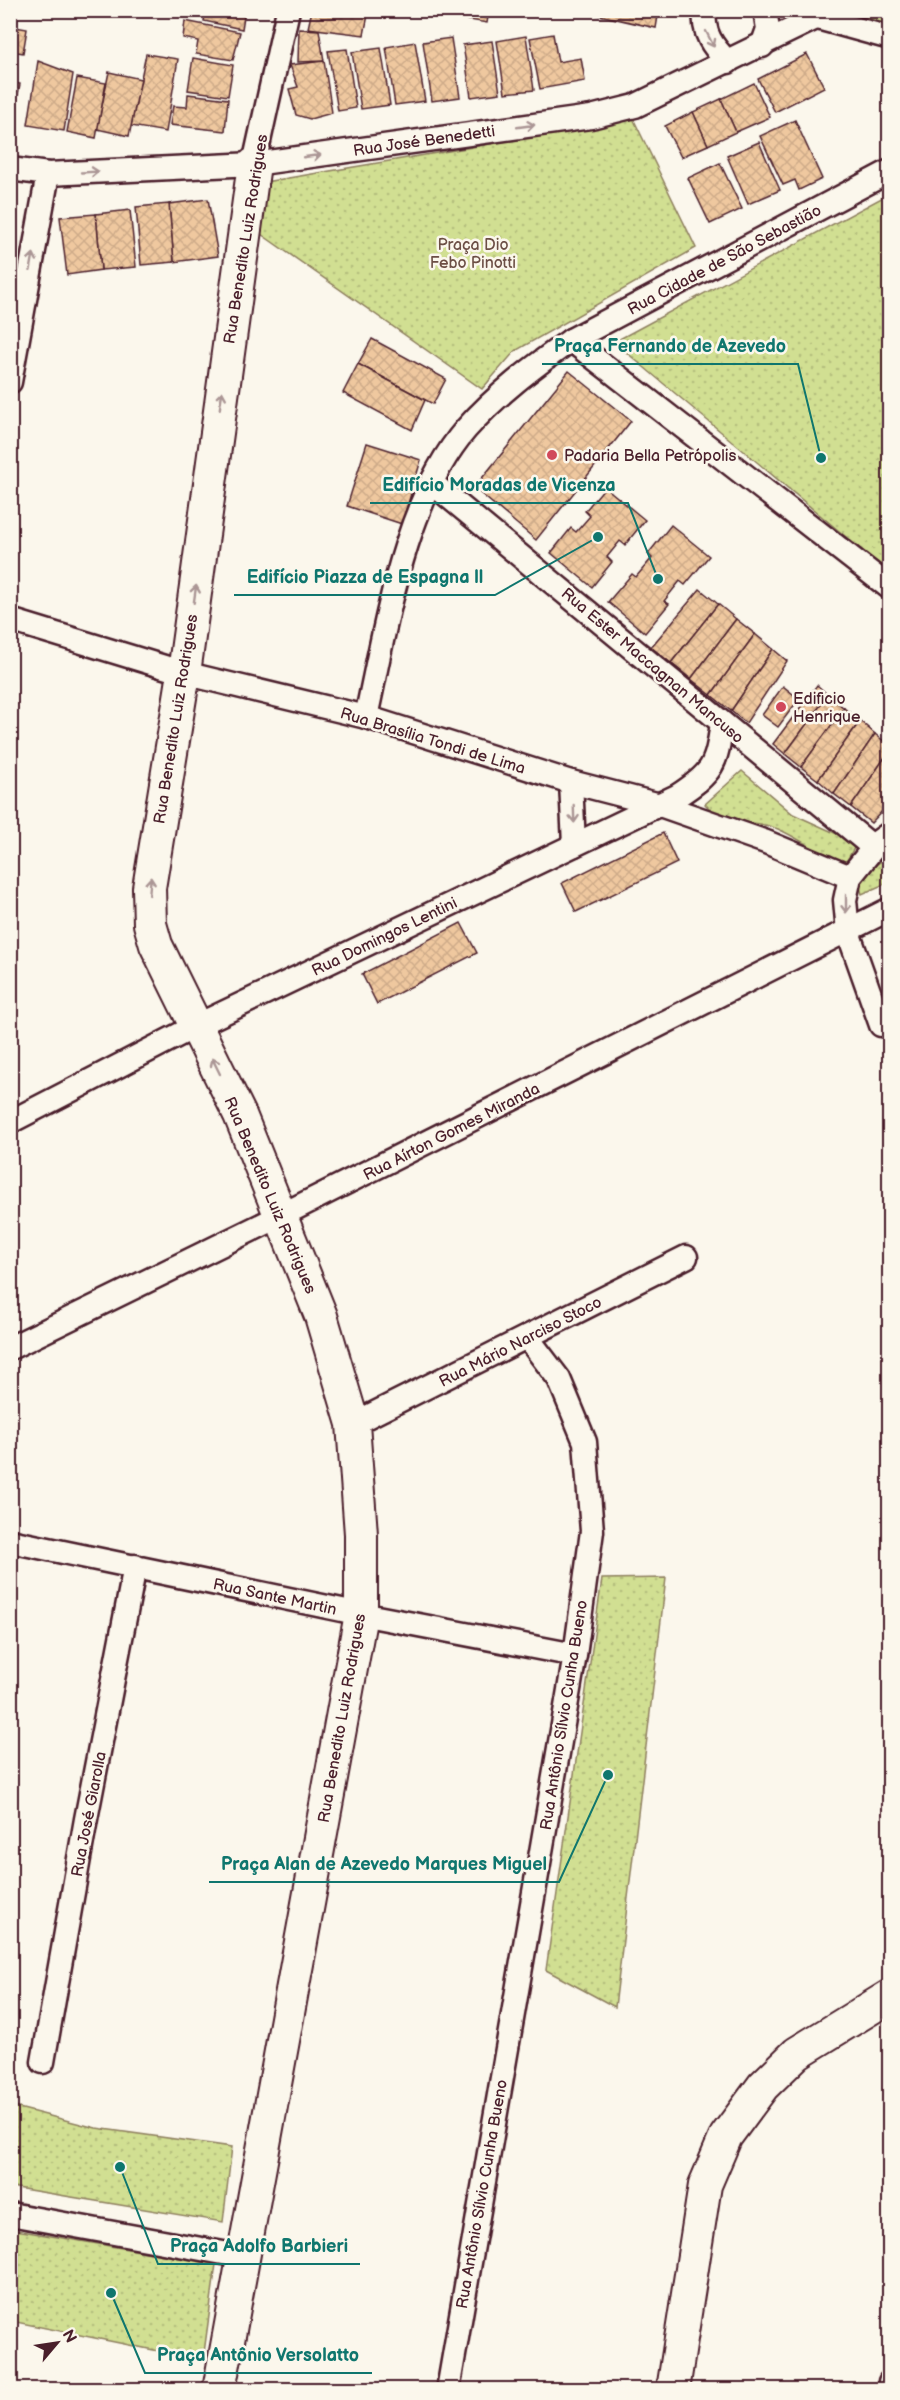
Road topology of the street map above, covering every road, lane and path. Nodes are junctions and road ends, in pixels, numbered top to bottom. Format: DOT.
graph roads {
  1 [pos="288,10"];
  2 [pos="705,10"];
  3 [pos="765,10"];
  4 [pos="816,13"];
  5 [pos="890,38"];
  6 [pos="762,46"];
  7 [pos="728,62"];
  8 [pos="254,164"];
  9 [pos="10,169"];
  10 [pos="890,171"];
  11 [pos="48,174"];
  12 [pos="571,340"];
  13 [pos="10,382"];
  14 [pos="432,483"];
  15 [pos="890,588"];
  16 [pos="10,621"];
  17 [pos="184,673"];
  18 [pos="366,717"];
  19 [pos="722,723"];
  20 [pos="571,782"];
  21 [pos="660,805"];
  22 [pos="882,840"];
  23 [pos="574,846"];
  24 [pos="850,877"];
  25 [pos="890,909"];
  26 [pos="848,932"];
  27 [pos="881,1025"];
  28 [pos="196,1026"];
  29 [pos="10,1122"];
  30 [pos="280,1216"];
  31 [pos="686,1257"];
  32 [pos="527,1337"];
  33 [pos="10,1348"];
  34 [pos="353,1424"];
  35 [pos="10,1541"];
  36 [pos="135,1566"];
  37 [pos="361,1614"];
  38 [pos="574,1655"];
  39 [pos="890,1996"];
  40 [pos="43,2062"];
  41 [pos="10,2214"];
  42 [pos="245,2257"];
  43 [pos="890,2382"];
  44 [pos="219,2390"];
  45 [pos="448,2390"];
  46 [pos="673,2390"];
  47 [pos="889,2390"];
  1 -- 8 [label="street, Rua Benedito Luiz Rodrigues"];
  2 -- 7 [label="street, one-way"];
  3 -- 6 [label="street"];
  4 -- 5 [label="street"];
  4 -- 6 [label="street, Rua José Benedetti"];
  6 -- 7 [label="street, Rua José Benedetti"];
  8 -- 7 [label="street, Rua José Benedetti, one-way"];
  11 -- 8 [label="street, Rua José Benedetti, one-way"];
  17 -- 8 [label="street, Rua Benedito Luiz Rodrigues, one-way"];
  9 -- 11 [label="street, Rua José Benedetti"];
  10 -- 12 [label="street, Rua Cidade de São Sebastião"];
  13 -- 11 [label="street, one-way"];
  12 -- 14 [label="street, Rua Cidade de São Sebastião"];
  12 -- 15 [label="street"];
  14 -- 18 [label="street, Rua Cidade de São Sebastião"];
  14 -- 19 [label="street, Rua Ester Maccagnan Mancuso"];
  16 -- 17 [label="street, Rua Brasília Tondi de Lima"];
  17 -- 18 [label="street, Rua Brasília Tondi de Lima"];
  28 -- 17 [label="street, Rua Benedito Luiz Rodrigues, one-way"];
  18 -- 20 [label="street, Rua Brasília Tondi de Lima"];
  19 -- 21 [label="street, Rua Domingos Lentini"];
  19 -- 22 [label="street, Rua Ester Maccagnan Mancuso"];
  20 -- 21 [label="street, Rua Brasília Tondi de Lima"];
  20 -- 23 [label="street, one-way"];
  21 -- 23 [label="street, Rua Domingos Lentini"];
  21 -- 24 [label="street, Rua Brasília Tondi de Lima"];
  22 -- 24 [label="street"];
  23 -- 28 [label="street, Rua Domingos Lentini"];
  24 -- 26 [label="street, one-way"];
  25 -- 26 [label="street, Rua Aírton Gomes Miranda"];
  26 -- 27 [label="street"];
  26 -- 30 [label="street, Rua Aírton Gomes Miranda"];
  28 -- 29 [label="street, Rua Domingos Lentini"];
  30 -- 28 [label="street, Rua Benedito Luiz Rodrigues, one-way"];
  30 -- 33 [label="street, Rua Aírton Gomes Miranda"];
  30 -- 34 [label="street, Rua Benedito Luiz Rodrigues"];
  31 -- 32 [label="street, Rua Mário Narciso Stoco"];
  32 -- 34 [label="street, Rua Mário Narciso Stoco"];
  32 -- 38 [label="street, Rua Antônio Sílvio Cunha Bueno"];
  34 -- 37 [label="street, Rua Benedito Luiz Rodrigues"];
  35 -- 36 [label="street, Rua Sante Martin"];
  36 -- 37 [label="street, Rua Sante Martin"];
  36 -- 40 [label="street, Rua José Giarolla"];
  37 -- 38 [label="street, Rua Sante Martin"];
  37 -- 42 [label="street, Rua Benedito Luiz Rodrigues"];
  38 -- 45 [label="street, Rua Antônio Sílvio Cunha Bueno"];
  39 -- 46 [label="street"];
  41 -- 42 [label="street"];
  42 -- 44 [label="street, Rua Benedito Luiz Rodrigues"];
  43 -- 47 [label="street"];
}
